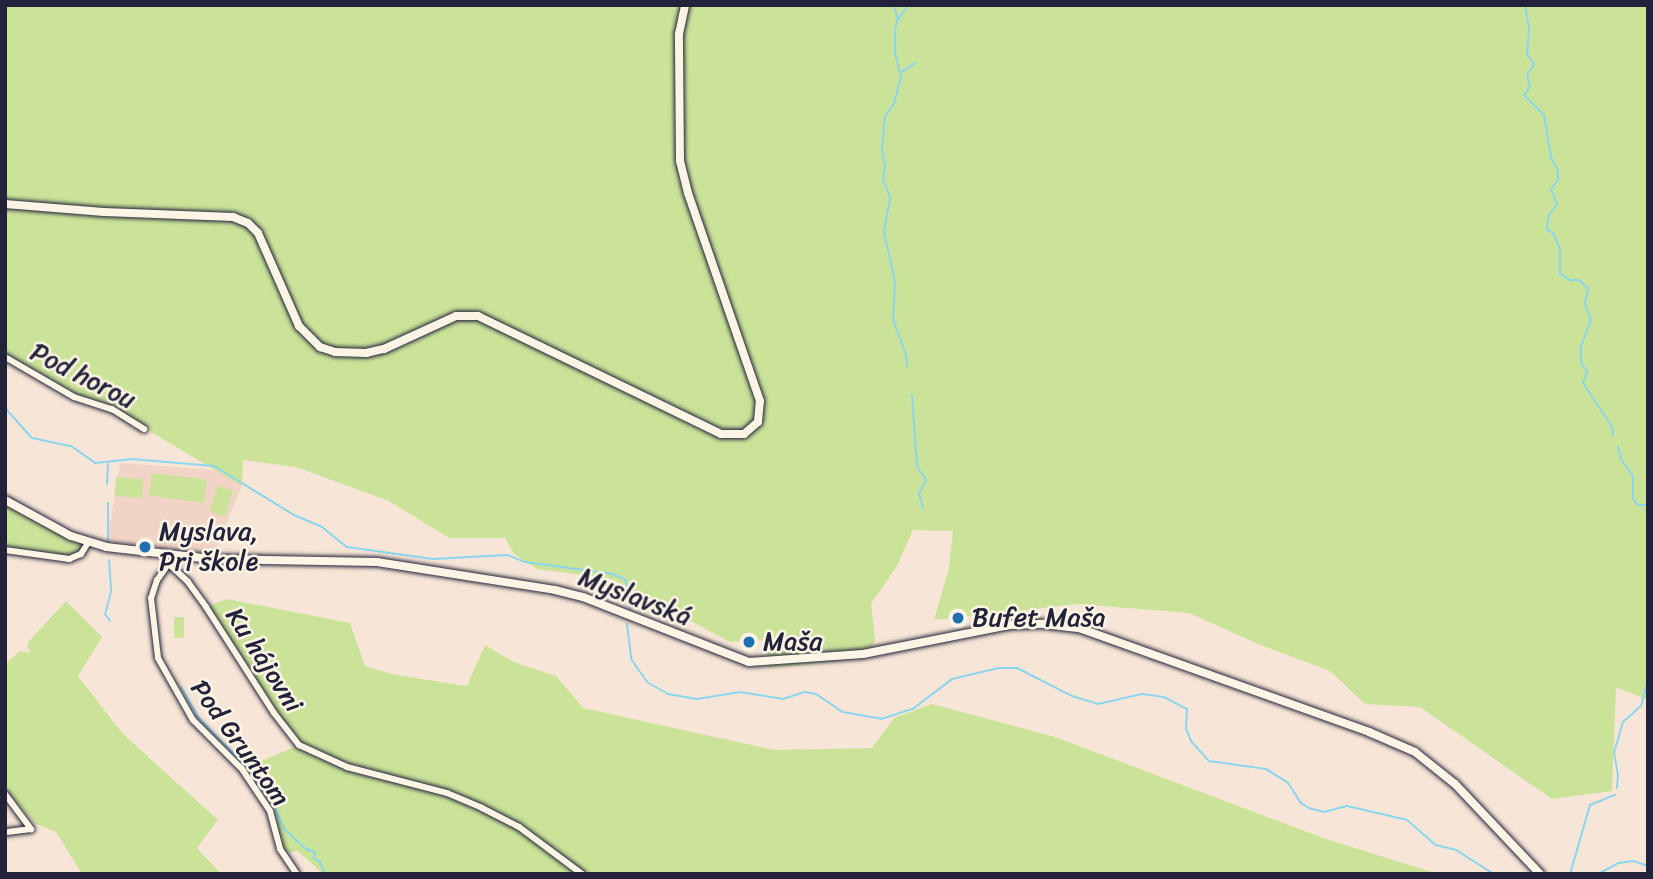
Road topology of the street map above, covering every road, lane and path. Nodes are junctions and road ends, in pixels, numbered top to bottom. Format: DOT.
graph roads {
  1 [pos="685,5"];
  2 [pos="5,204"];
  3 [pos="5,357"];
  4 [pos="144,429"];
  5 [pos="5,500"];
  6 [pos="89,543"];
  7 [pos="5,551"];
  8 [pos="170,555"];
  9 [pos="169,564"];
  10 [pos="5,794"];
  11 [pos="5,832"];
  12 [pos="1540,873"];
  13 [pos="297,874"];
  14 [pos="582,874"];
  1 -- 2 [label="street"];
  3 -- 4 [label="street, Pod horou"];
  5 -- 6 [label="street, Myslavská"];
  6 -- 7 [label="street"];
  6 -- 8 [label="street, Myslavská"];
  8 -- 9 [label="street, Pod Gruntom"];
  8 -- 12 [label="street, Myslavská"];
  9 -- 13 [label="street, Pod Gruntom"];
  9 -- 14 [label="street, Ku hájovni"];
  10 -- 11 [label="street"];
}
